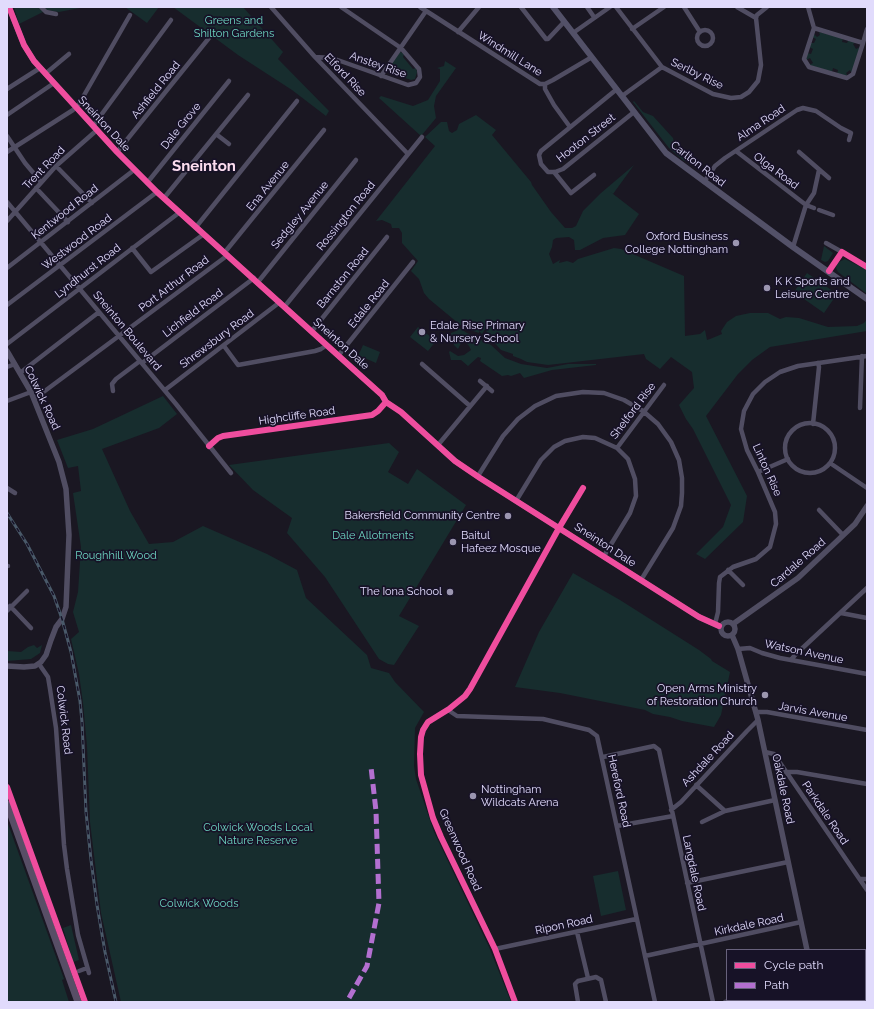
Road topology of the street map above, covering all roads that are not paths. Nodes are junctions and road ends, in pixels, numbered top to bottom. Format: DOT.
graph roads {
  1 [pos="9,7"];
  2 [pos="271,7"];
  3 [pos="341,7"];
  4 [pos="420,7"];
  5 [pos="479,7"];
  6 [pos="521,7"];
  7 [pos="552,7"];
  8 [pos="587,7"];
  9 [pos="610,7"];
  10 [pos="616,7"];
  11 [pos="664,7"];
  12 [pos="684,7"];
  13 [pos="737,7"];
  14 [pos="767,7"];
  15 [pos="808,7"];
  16 [pos="42,9"];
  17 [pos="426,11"];
  18 [pos="56,14"];
  19 [pos="130,15"];
  20 [pos="594,17"];
  21 [pos="756,18"];
  22 [pos="171,20"];
  23 [pos="564,22"];
  24 [pos="814,28"];
  25 [pos="632,29"];
  26 [pos="867,29"];
  27 [pos="458,32"];
  28 [pos="700,32"];
  29 [pos="573,33"];
  30 [pos="209,38"];
  31 [pos="863,43"];
  32 [pos="401,48"];
  33 [pos="68,54"];
  34 [pos="315,57"];
  35 [pos="592,57"];
  36 [pos="662,67"];
  37 [pos="40,68"];
  38 [pos="45,74"];
  39 [pos="381,76"];
  40 [pos="229,81"];
  41 [pos="54,83"];
  42 [pos="545,84"];
  43 [pos="7,89"];
  44 [pos="617,89"];
  45 [pos="248,94"];
  46 [pos="622,96"];
  47 [pos="297,101"];
  48 [pos="76,107"];
  49 [pos="634,112"];
  50 [pos="7,115"];
  51 [pos="570,127"];
  52 [pos="95,128"];
  53 [pos="324,130"];
  54 [pos="216,134"];
  55 [pos="7,136"];
  56 [pos="422,137"];
  57 [pos="849,140"];
  58 [pos="229,144"];
  59 [pos="15,147"];
  60 [pos="736,151"];
  61 [pos="7,152"];
  62 [pos="117,152"];
  63 [pos="799,152"];
  64 [pos="408,154"];
  65 [pos="356,160"];
  66 [pos="56,166"];
  67 [pos="134,170"];
  68 [pos="819,170"];
  69 [pos="554,172"];
  70 [pos="594,175"];
  71 [pos="829,178"];
  72 [pos="42,182"];
  73 [pos="704,182"];
  74 [pos="147,183"];
  75 [pos="36,188"];
  76 [pos="157,192"];
  77 [pos="164,198"];
  78 [pos="7,202"];
  79 [pos="92,204"];
  80 [pos="806,205"];
  81 [pos="814,208"];
  82 [pos="820,210"];
  83 [pos="15,212"];
  84 [pos="180,212"];
  85 [pos="833,215"];
  86 [pos="7,221"];
  87 [pos="68,222"];
  88 [pos="196,227"];
  89 [pos="204,234"];
  90 [pos="388,237"];
  91 [pos="41,242"];
  92 [pos="826,243"];
  93 [pos="793,247"];
  94 [pos="132,248"];
  95 [pos="842,252"];
  96 [pos="226,254"];
  97 [pos="413,262"];
  98 [pos="61,265"];
  99 [pos="867,266"];
  100 [pos="7,268"];
  101 [pos="829,272"];
  102 [pos="256,280"];
  103 [pos="80,289"];
  104 [pos="867,299"];
  105 [pos="283,304"];
  106 [pos="7,305"];
  107 [pos="99,312"];
  108 [pos="312,331"];
  109 [pos="120,336"];
  110 [pos="7,344"];
  111 [pos="327,345"];
  112 [pos="224,346"];
  113 [pos="7,351"];
  114 [pos="338,356"];
  115 [pos="865,356"];
  116 [pos="141,362"];
  117 [pos="818,363"];
  118 [pos="15,364"];
  119 [pos="422,364"];
  120 [pos="7,367"];
  121 [pos="20,373"];
  122 [pos="480,381"];
  123 [pos="664,385"];
  124 [pos="487,386"];
  125 [pos="165,390"];
  126 [pos="113,391"];
  127 [pos="492,391"];
  128 [pos="31,392"];
  129 [pos="34,399"];
  130 [pos="7,401"];
  131 [pos="386,402"];
  132 [pos="470,406"];
  133 [pos="860,408"];
  134 [pos="643,411"];
  135 [pos="813,424"];
  136 [pos="438,445"];
  137 [pos="209,446"];
  138 [pos="617,448"];
  139 [pos="788,459"];
  140 [pos="830,463"];
  141 [pos="758,472"];
  142 [pos="231,473"];
  143 [pos="478,476"];
  144 [pos="7,488"];
  145 [pos="584,488"];
  146 [pos="867,488"];
  147 [pos="15,492"];
  148 [pos="516,501"];
  149 [pos="867,506"];
  150 [pos="819,510"];
  151 [pos="559,528"];
  152 [pos="844,536"];
  153 [pos="604,556"];
  154 [pos="728,570"];
  155 [pos="642,580"];
  156 [pos="743,585"];
  157 [pos="867,588"];
  158 [pos="24,592"];
  159 [pos="10,606"];
  160 [pos="7,611"];
  161 [pos="840,613"];
  162 [pos="867,618"];
  163 [pos="30,624"];
  164 [pos="733,624"];
  165 [pos="718,626"];
  166 [pos="732,635"];
  167 [pos="738,649"];
  168 [pos="791,660"];
  169 [pos="39,664"];
  170 [pos="7,666"];
  171 [pos="867,674"];
  172 [pos="449,709"];
  173 [pos="756,712"];
  174 [pos="758,720"];
  175 [pos="867,730"];
  176 [pos="765,752"];
  177 [pos="603,756"];
  178 [pos="786,772"];
  179 [pos="867,784"];
  180 [pos="696,785"];
  181 [pos="775,800"];
  182 [pos="7,804"];
  183 [pos="671,810"];
  184 [pos="725,811"];
  185 [pos="673,816"];
  186 [pos="702,822"];
  187 [pos="617,826"];
  188 [pos="788,862"];
  189 [pos="860,879"];
  190 [pos="867,879"];
  191 [pos="687,883"];
  192 [pos="867,890"];
  193 [pos="636,919"];
  194 [pos="801,922"];
  195 [pos="577,932"];
  196 [pos="700,944"];
  197 [pos="495,949"];
  198 [pos="807,949"];
  199 [pos="644,956"];
  200 [pos="79,971"];
  201 [pos="588,978"];
  202 [pos="78,1002"];
  203 [pos="515,1002"];
  204 [pos="578,1002"];
  205 [pos="606,1002"];
  206 [pos="654,1002"];
  207 [pos="713,1002"];
  1 -- 37 [label="street, Sneinton Dale"];
  2 -- 34 [label="street, Elford Rise"];
  3 -- 32 [label="street"];
  4 -- 17 [label="street, Windmill Lane"];
  5 -- 27 [label="street"];
  6 -- 23 [label="street"];
  7 -- 23 [label="main road, Carlton Road"];
  8 -- 20 [label="street"];
  9 -- 20 [label="street"];
  10 -- 25 [label="street"];
  11 -- 25 [label="street"];
  12 -- 28 [label="street"];
  13 -- 21 [label="street"];
  14 -- 21 [label="street"];
  15 -- 24 [label="street"];
  16 -- 18 [label="street"];
  17 -- 27 [label="street, Windmill Lane"];
  17 -- 32 [label="street"];
  19 -- 48 [label="street"];
  20 -- 29 [label="street"];
  21 -- 36 [label="street, Serlby Rise"];
  22 -- 52 [label="street, Trent Road"];
  23 -- 29 [label="main road, Carlton Road"];
  24 -- 31 [label="street"];
  24 -- 31 [label="street"];
  25 -- 36 [label="street"];
  26 -- 31 [label="street"];
  27 -- 42 [label="street, Windmill Lane"];
  29 -- 35 [label="main road, Carlton Road"];
  30 -- 62 [label="street, Ashfield Road"];
  32 -- 39 [label="street"];
  32 -- 39 [label="street, Anstey Rise"];
  33 -- 38 [label="street"];
  34 -- 39 [label="street, Anstey Rise"];
  34 -- 64 [label="street, Elford Rise"];
  35 -- 42 [label="street, Windmill Lane"];
  35 -- 44 [label="main road, Carlton Road"];
  36 -- 46 [label="street"];
  37 -- 38 [label="street, Sneinton Dale"];
  37 -- 43 [label="street"];
  38 -- 41 [label="street, Sneinton Dale"];
  40 -- 74 [label="street, Dale Grove"];
  41 -- 48 [label="street, Sneinton Dale"];
  41 -- 50 [label="street"];
  42 -- 51 [label="street"];
  44 -- 46 [label="main road, Carlton Road"];
  44 -- 51 [label="street, Hooton Street"];
  45 -- 54 [label="street"];
  46 -- 49 [label="main road, Carlton Road"];
  47 -- 88 [label="street"];
  48 -- 52 [label="street, Sneinton Dale"];
  48 -- 59 [label="street"];
  49 -- 69 [label="street, Hooton Street"];
  49 -- 73 [label="main road, Carlton Road"];
  51 -- 69 [label="street, Hooton Street"];
  52 -- 62 [label="street, Sneinton Dale"];
  52 -- 66 [label="street, Trent Road"];
  53 -- 96 [label="street, Ena Avenue"];
  54 -- 58 [label="street"];
  54 -- 77 [label="street"];
  55 -- 59 [label="street"];
  56 -- 64 [label="street, Rossington Road"];
  57 -- 60 [label="street, Alma Road"];
  59 -- 61 [label="street"];
  59 -- 72 [label="street"];
  60 -- 73 [label="street, Alma Road"];
  60 -- 80 [label="street, Olga Road"];
  62 -- 67 [label="street, Sneinton Dale"];
  63 -- 68 [label="street"];
  64 -- 105 [label="street, Rossington Road"];
  65 -- 102 [label="street, Sedgley Avenue"];
  66 -- 72 [label="street, Trent Road"];
  66 -- 79 [label="street"];
  67 -- 74 [label="street, Sneinton Dale"];
  67 -- 79 [label="street, Kentwood Road"];
  68 -- 71 [label="street"];
  68 -- 80 [label="street"];
  69 -- 70 [label="street"];
  72 -- 75 [label="street, Trent Road"];
  73 -- 93 [label="main road, Carlton Road"];
  74 -- 76 [label="street, Sneinton Dale"];
  75 -- 83 [label="street, Trent Road"];
  75 -- 87 [label="street"];
  76 -- 77 [label="street, Sneinton Dale"];
  76 -- 98 [label="street, Westwood Road"];
  77 -- 84 [label="street, Sneinton Dale"];
  78 -- 83 [label="street, Sneinton Boulevard"];
  79 -- 87 [label="street, Kentwood Road"];
  80 -- 81 [label="street, Olga Road"];
  80 -- 93 [label="street"];
  82 -- 85 [label="street"];
  83 -- 86 [label="street, Trent Road"];
  83 -- 91 [label="street, Sneinton Boulevard"];
  84 -- 88 [label="street, Sneinton Dale"];
  84 -- 94 [label="street, Lyndhurst Road"];
  87 -- 91 [label="street, Kentwood Road"];
  88 -- 89 [label="street, Sneinton Dale"];
  89 -- 94 [label="street"];
  89 -- 96 [label="street, Sneinton Dale"];
  90 -- 108 [label="street, Barnston Road"];
  91 -- 98 [label="street, Sneinton Boulevard"];
  91 -- 100 [label="street, Kentwood Road"];
  92 -- 95 [label="street"];
  93 -- 101 [label="main road, Carlton Road"];
  94 -- 103 [label="street, Lyndhurst Road"];
  95 -- 99 [label="street"];
  95 -- 101 [label="street"];
  96 -- 102 [label="street, Sneinton Dale"];
  96 -- 109 [label="street, Port Arthur Road"];
  97 -- 114 [label="street, Edale Road"];
  98 -- 103 [label="street, Sneinton Boulevard"];
  98 -- 106 [label="street, Westwood Road"];
  101 -- 104 [label="main road, Carlton Road"];
  102 -- 105 [label="street, Sneinton Dale"];
  102 -- 116 [label="street, Lichfield Road"];
  103 -- 107 [label="street, Sneinton Boulevard"];
  103 -- 110 [label="street, Lyndhurst Road"];
  105 -- 108 [label="street, Sneinton Dale"];
  105 -- 112 [label="street, Shrewsbury Road"];
  107 -- 109 [label="street, Sneinton Boulevard"];
  107 -- 121 [label="street"];
  108 -- 111 [label="street, Sneinton Dale"];
  109 -- 116 [label="street, Sneinton Boulevard"];
  109 -- 129 [label="street, Port Arthur Road"];
  111 -- 112 [label="street"];
  111 -- 114 [label="street, Sneinton Dale"];
  112 -- 125 [label="street, Shrewsbury Road"];
  113 -- 118 [label="street, Colwick Road"];
  114 -- 131 [label="street, Sneinton Dale"];
  115 -- 117 [label="street, Linton Rise"];
  115 -- 133 [label="street"];
  116 -- 125 [label="street, Sneinton Boulevard"];
  116 -- 126 [label="street, Lichfield Road"];
  117 -- 135 [label="street"];
  117 -- 141 [label="street, Linton Rise"];
  118 -- 120 [label="street"];
  118 -- 121 [label="street, Colwick Road"];
  119 -- 132 [label="street"];
  121 -- 128 [label="street, Colwick Road"];
  122 -- 124 [label="street"];
  123 -- 134 [label="street, Shelford Rise"];
  124 -- 127 [label="street"];
  124 -- 132 [label="street"];
  125 -- 137 [label="street, Sneinton Boulevard"];
  128 -- 129 [label="street, Colwick Road"];
  128 -- 130 [label="street"];
  129 -- 169 [label="street, Colwick Road"];
  131 -- 136 [label="street, Sneinton Dale"];
  131 -- 137 [label="street, Highcliffe Road"];
  132 -- 136 [label="street"];
  134 -- 138 [label="street, Shelford Rise"];
  134 -- 143 [label="street"];
  134 -- 155 [label="street"];
  135 -- 139 [label="street"];
  135 -- 140 [label="street"];
  136 -- 143 [label="street, Sneinton Dale"];
  137 -- 142 [label="street, Sneinton Boulevard"];
  138 -- 148 [label="street"];
  138 -- 153 [label="street"];
  139 -- 140 [label="street"];
  139 -- 141 [label="street"];
  140 -- 146 [label="street"];
  141 -- 154 [label="street, Linton Rise"];
  143 -- 148 [label="street, Sneinton Dale"];
  144 -- 147 [label="street"];
  145 -- 151 [label="street, Greenwood Road"];
  148 -- 151 [label="street, Sneinton Dale"];
  149 -- 152 [label="street, Cardale Road"];
  150 -- 152 [label="street"];
  151 -- 153 [label="street, Sneinton Dale"];
  151 -- 172 [label="street, Greenwood Road"];
  152 -- 164 [label="street, Cardale Road"];
  153 -- 155 [label="street, Sneinton Dale"];
  154 -- 156 [label="street"];
  154 -- 165 [label="street"];
  155 -- 165 [label="street, Sneinton Dale"];
  157 -- 161 [label="street"];
  158 -- 159 [label="street"];
  159 -- 160 [label="street"];
  159 -- 163 [label="street"];
  161 -- 162 [label="street"];
  161 -- 168 [label="street"];
  164 -- 165 [label="street"];
  164 -- 166 [label="street"];
  165 -- 166 [label="street, Sneinton Dale"];
  166 -- 167 [label="street, Oakdale Road"];
  167 -- 168 [label="street, Watson Avenue"];
  167 -- 173 [label="street, Oakdale Road"];
  168 -- 171 [label="street, Watson Avenue"];
  169 -- 170 [label="street"];
  169 -- 200 [label="street, Colwick Road"];
  172 -- 177 [label="street, Hereford Road"];
  172 -- 197 [label="street, Greenwood Road"];
  173 -- 174 [label="street, Oakdale Road"];
  173 -- 175 [label="street, Jarvis Avenue"];
  174 -- 176 [label="street, Oakdale Road"];
  174 -- 180 [label="street, Ashdale Road"];
  176 -- 178 [label="street, Parkdale Road"];
  176 -- 181 [label="street, Oakdale Road"];
  177 -- 183 [label="street, Langdale Road"];
  177 -- 187 [label="street, Hereford Road"];
  178 -- 179 [label="street"];
  178 -- 189 [label="street, Parkdale Road"];
  180 -- 183 [label="street, Ashdale Road"];
  180 -- 184 [label="street"];
  181 -- 184 [label="street"];
  181 -- 188 [label="street, Oakdale Road"];
  182 -- 202 [label="main road"];
  183 -- 185 [label="street, Langdale Road"];
  184 -- 186 [label="street"];
  185 -- 187 [label="street"];
  185 -- 191 [label="street, Langdale Road"];
  187 -- 193 [label="street, Hereford Road"];
  188 -- 191 [label="street"];
  188 -- 194 [label="street, Oakdale Road"];
  189 -- 190 [label="street"];
  189 -- 192 [label="street, Parkdale Road"];
  191 -- 196 [label="street, Langdale Road"];
  193 -- 195 [label="street, Ripon Road"];
  193 -- 199 [label="street, Hereford Road"];
  194 -- 196 [label="street, Kirkdale Road"];
  194 -- 198 [label="street, Oakdale Road"];
  195 -- 197 [label="street, Ripon Road"];
  195 -- 201 [label="street"];
  196 -- 199 [label="street, Kirkdale Road"];
  196 -- 207 [label="street, Langdale Road"];
  197 -- 203 [label="street, Greenwood Road"];
  199 -- 206 [label="street, Hereford Road"];
  201 -- 204 [label="street"];
  201 -- 205 [label="street"];
}
